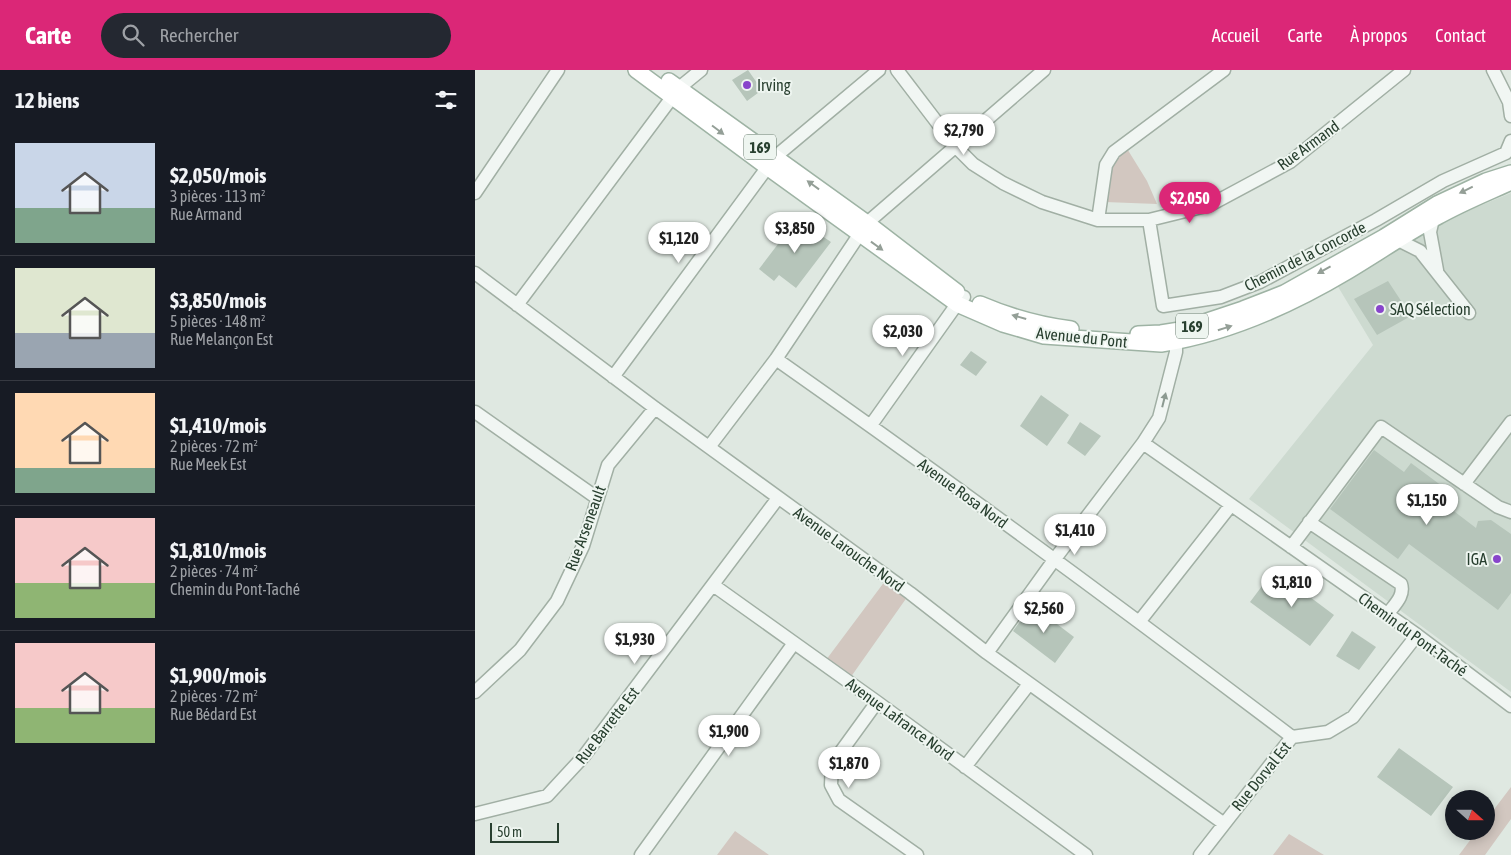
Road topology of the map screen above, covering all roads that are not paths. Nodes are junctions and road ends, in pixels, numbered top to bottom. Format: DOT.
graph roads {
  1 [pos="558,70"];
  2 [pos="636,70"];
  3 [pos="654,70"];
  4 [pos="701,70"];
  5 [pos="879,70"];
  6 [pos="897,70"];
  7 [pos="1044,70"];
  8 [pos="1224,70"];
  9 [pos="1404,70"];
  10 [pos="1493,70"];
  11 [pos="676,92"];
  12 [pos="1511,116"];
  13 [pos="1511,141"];
  14 [pos="955,146"];
  15 [pos="771,162"];
  16 [pos="1511,173"];
  17 [pos="1511,182"];
  18 [pos="475,193"];
  19 [pos="1433,219"];
  20 [pos="1098,220"];
  21 [pos="1149,220"];
  22 [pos="863,228"];
  23 [pos="1398,240"];
  24 [pos="475,273"];
  25 [pos="1439,275"];
  26 [pos="960,300"];
  27 [pos="517,305"];
  28 [pos="1469,313"];
  29 [pos="1178,336"];
  30 [pos="776,359"];
  31 [pos="613,377"];
  32 [pos="655,408"];
  33 [pos="475,412"];
  34 [pos="1511,422"];
  35 [pos="871,425"];
  36 [pos="1143,444"];
  37 [pos="709,447"];
  38 [pos="1464,484"];
  39 [pos="597,498"];
  40 [pos="778,498"];
  41 [pos="1231,505"];
  42 [pos="1511,512"];
  43 [pos="1309,522"];
  44 [pos="1291,547"];
  45 [pos="1054,560"];
  46 [pos="713,585"];
  47 [pos="1387,615"];
  48 [pos="1139,622"];
  49 [pos="1417,635"];
  50 [pos="794,643"];
  51 [pos="987,653"];
  52 [pos="1029,684"];
  53 [pos="475,692"];
  54 [pos="877,702"];
  55 [pos="1511,706"];
  56 [pos="1292,737"];
  57 [pos="965,767"];
  58 [pos="476,814"];
  59 [pos="1223,823"];
  60 [pos="641,855"];
  61 [pos="917,855"];
  62 [pos="1086,855"];
  63 [pos="1200,855"];
  1 -- 18 [label="street"];
  2 -- 11 [label="main road, Avenue du Pont"];
  3 -- 11 [label="main road, Avenue du Pont / 169"];
  4 -- 11 [label="street"];
  5 -- 15 [label="street"];
  6 -- 14 [label="street, Rue Armand"];
  7 -- 14 [label="street"];
  8 -- 20 [label="street"];
  9 -- 21 [label="street, Rue Armand"];
  10 -- 12 [label="street"];
  11 -- 15 [label="main road, Avenue du Pont / 169"];
  11 -- 27 [label="street"];
  13 -- 21 [label="street, Chemin de la Concorde"];
  14 -- 20 [label="street, Rue Armand"];
  14 -- 22 [label="street"];
  15 -- 22 [label="main road, Avenue du Pont / 169"];
  15 -- 31 [label="street"];
  16 -- 29 [label="main road, Avenue du Pont / 169, one-way"];
  17 -- 19 [label="main road, Avenue du Pont"];
  19 -- 23 [label="main road, Avenue du Pont"];
  19 -- 25 [label="street"];
  20 -- 21 [label="street, Rue Armand"];
  22 -- 26 [label="main road, Avenue du Pont / 169"];
  22 -- 30 [label="street"];
  23 -- 25 [label="street"];
  29 -- 23 [label="main road, Avenue du Pont, one-way"];
  24 -- 27 [label="street, Avenue Larouche Nord"];
  25 -- 28 [label="street"];
  26 -- 29 [label="main road, Avenue du Pont / 169"];
  26 -- 35 [label="street"];
  27 -- 31 [label="street, Avenue Larouche Nord"];
  36 -- 29 [label="street, one-way"];
  30 -- 35 [label="street, Avenue Rosa Nord"];
  30 -- 37 [label="street"];
  31 -- 32 [label="street, Avenue Larouche Nord"];
  32 -- 37 [label="street, Avenue Larouche Nord"];
  32 -- 39 [label="street, Rue Arseneault"];
  33 -- 39 [label="street"];
  34 -- 38 [label="street"];
  35 -- 45 [label="street, Avenue Rosa Nord"];
  36 -- 41 [label="street, Chemin du Pont-Taché"];
  36 -- 45 [label="street"];
  37 -- 40 [label="street, Avenue Larouche Nord"];
  38 -- 42 [label="street"];
  38 -- 43 [label="street"];
  39 -- 53 [label="street, Rue Arseneault"];
  40 -- 46 [label="street, Rue Barrette Est"];
  40 -- 51 [label="street, Avenue Larouche Nord"];
  41 -- 44 [label="street, Chemin du Pont-Taché"];
  41 -- 48 [label="street"];
  43 -- 44 [label="street"];
  43 -- 47 [label="street"];
  44 -- 47 [label="street, Chemin du Pont-Taché"];
  45 -- 48 [label="street, Avenue Rosa Nord"];
  45 -- 51 [label="street"];
  46 -- 50 [label="street, Avenue Lafrance Nord"];
  46 -- 58 [label="street, Rue Barrette Est"];
  47 -- 49 [label="street, Chemin du Pont-Taché"];
  48 -- 56 [label="street, Avenue Rosa Nord"];
  49 -- 55 [label="street, Chemin du Pont-Taché"];
  49 -- 56 [label="street, Rue Dorval Est"];
  50 -- 54 [label="street, Avenue Lafrance Nord"];
  50 -- 60 [label="street"];
  51 -- 52 [label="street, Avenue Larouche Nord"];
  52 -- 57 [label="street"];
  52 -- 59 [label="street, Avenue Larouche Nord"];
  54 -- 57 [label="street, Avenue Lafrance Nord"];
  54 -- 61 [label="street"];
  56 -- 59 [label="street, Rue Dorval Est"];
  57 -- 62 [label="street, Avenue Lafrance Nord"];
  59 -- 63 [label="street, Rue Dorval Est"];
}
